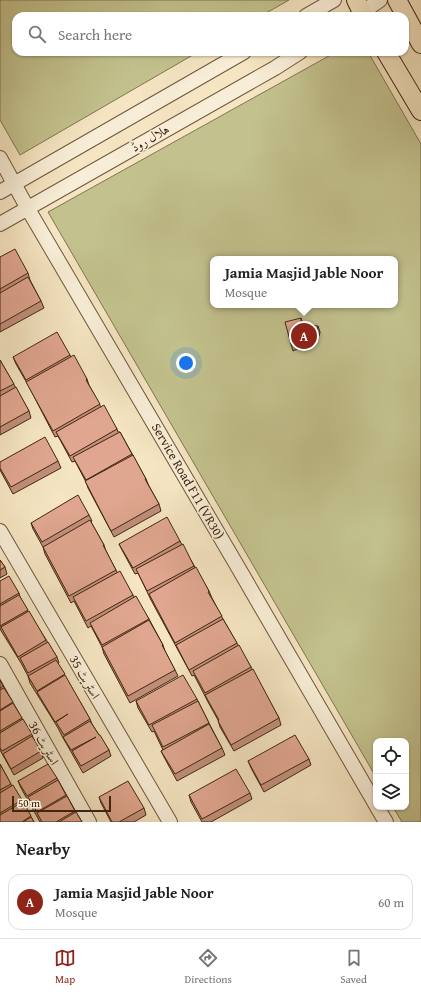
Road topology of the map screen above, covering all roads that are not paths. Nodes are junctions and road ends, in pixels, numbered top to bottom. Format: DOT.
graph roads {
  1 [pos="334,0"];
  2 [pos="380,0"];
  3 [pos="397,0"];
  4 [pos="360,11"];
  5 [pos="313,12"];
  6 [pos="404,12"];
  7 [pos="409,22"];
  8 [pos="421,44"];
  9 [pos="237,56"];
  10 [pos="294,56"];
  11 [pos="388,56"];
  12 [pos="421,111"];
  13 [pos="0,158"];
  14 [pos="15,183"];
  15 [pos="0,192"];
  16 [pos="28,209"];
  17 [pos="0,224"];
  18 [pos="0,532"];
  19 [pos="0,664"];
  20 [pos="373,799"];
  21 [pos="379,810"];
  22 [pos="165,820"];
  23 [pos="89,822"];
  24 [pos="386,822"];
  1 -- 5 [label="street"];
  2 -- 4 [label="street"];
  3 -- 6 [label="main road"];
  7 -- 8 [label="main road"];
  9 -- 14 [label="street"];
  10 -- 16 [label="street, ہلال روڈ"];
  11 -- 12 [label="main road"];
  13 -- 14 [label="street, Service Road F11 (VR30)"];
  14 -- 15 [label="street"];
  14 -- 16 [label="street, Service Road F11 (VR30)"];
  16 -- 17 [label="street, ہلال روڈ"];
  16 -- 20 [label="street, Service Road F11 (VR30)"];
  18 -- 22 [label="street, اسٹریٹ 35"];
  19 -- 23 [label="street, اسٹریٹ 36"];
  21 -- 24 [label="street, Service Road F11 (VR30)"];
}
